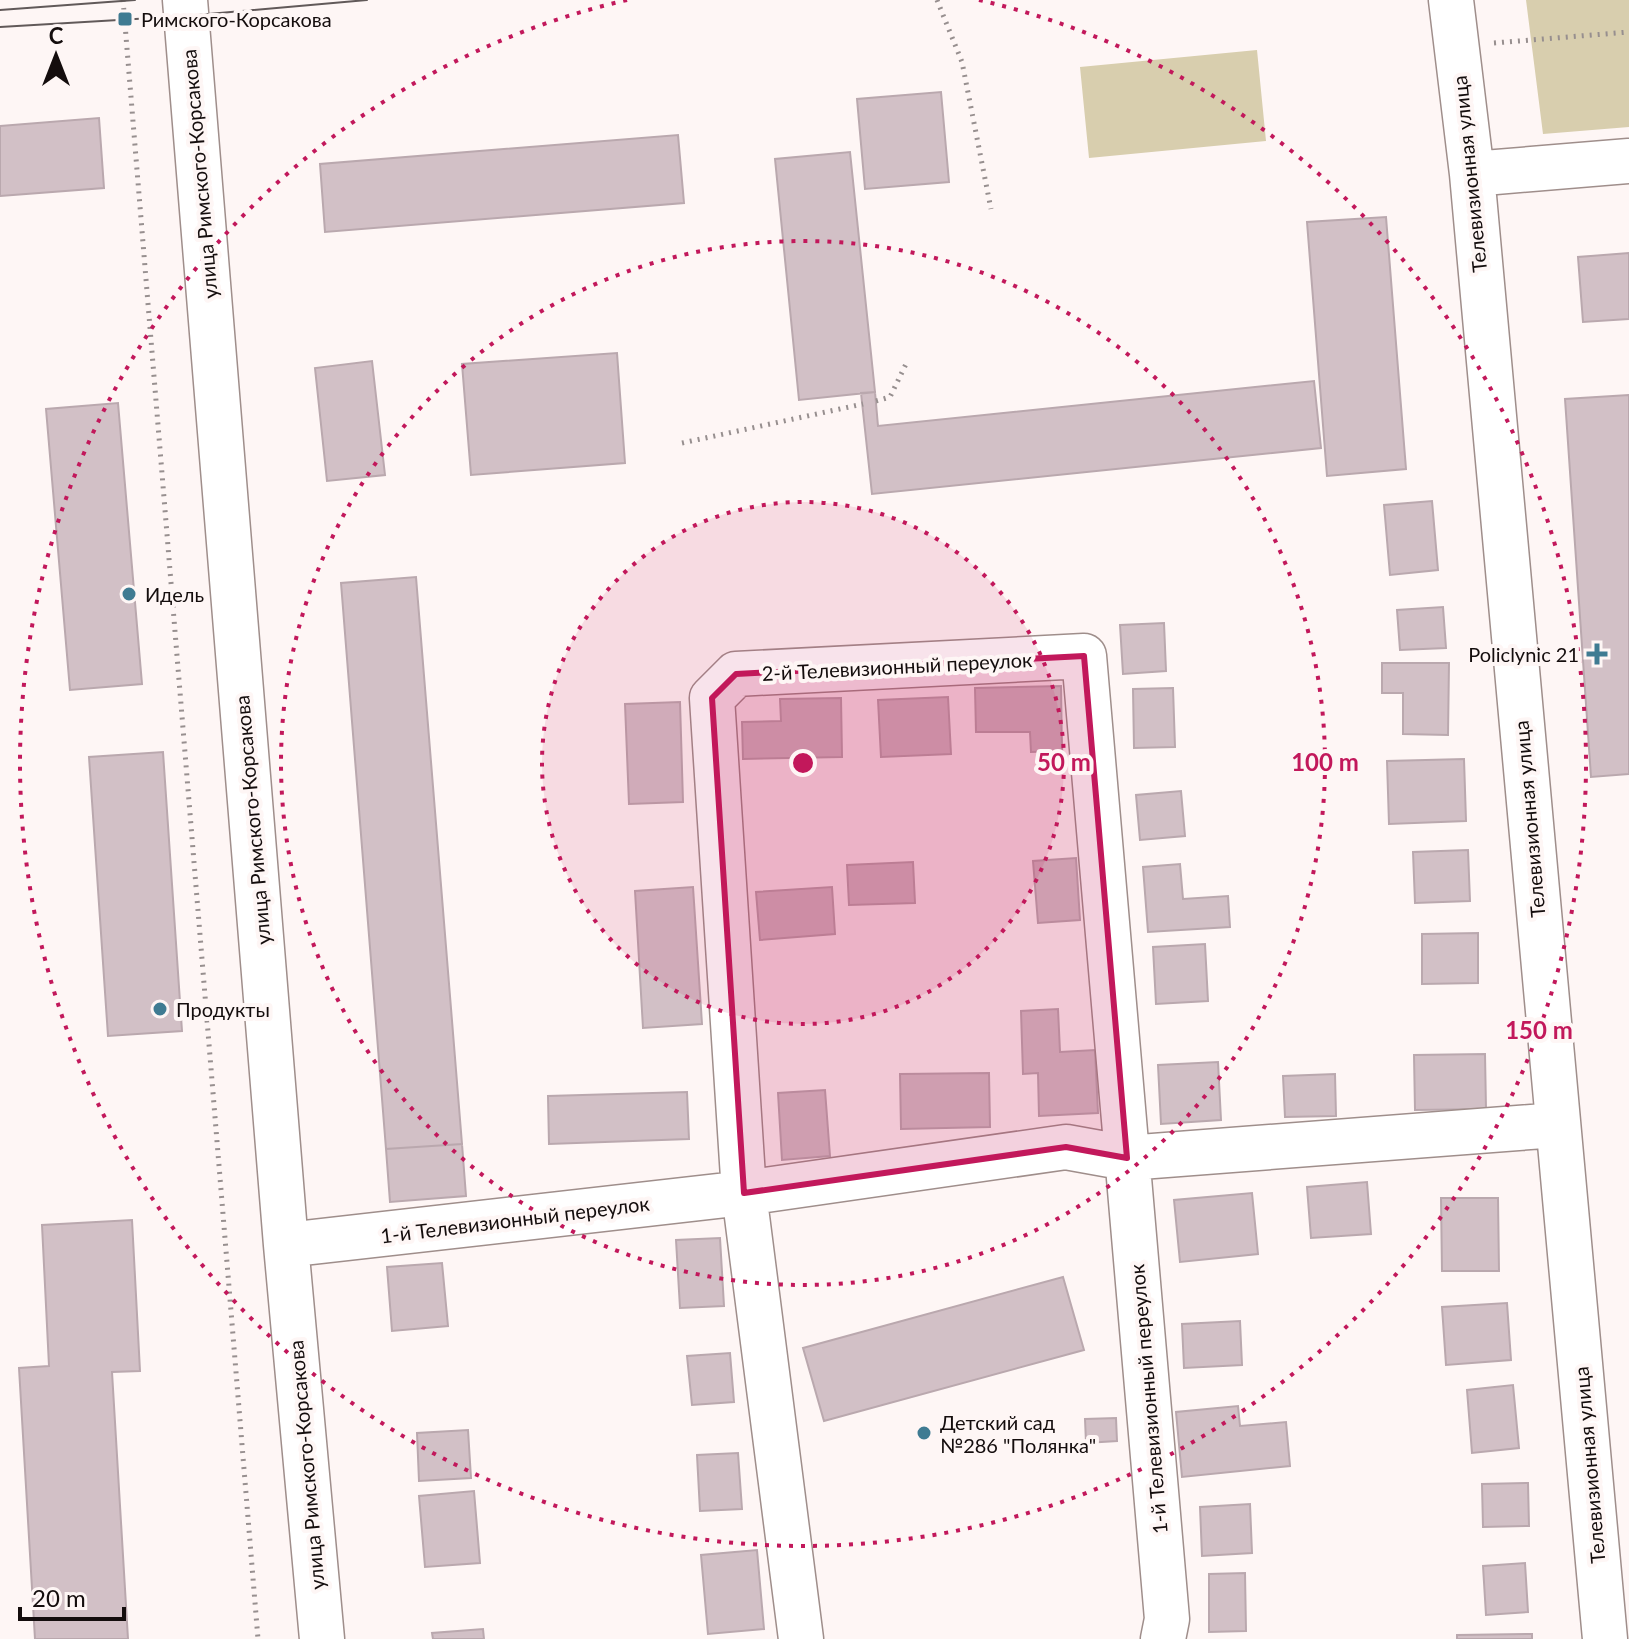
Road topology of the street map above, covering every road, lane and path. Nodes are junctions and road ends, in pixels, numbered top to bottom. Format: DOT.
graph roads {
  1 [pos="123,0"];
  2 [pos="185,0"];
  3 [pos="937,0"];
  4 [pos="1451,0"];
  5 [pos="1629,32"];
  6 [pos="1455,46"];
  7 [pos="1629,161"];
  8 [pos="1472,174"];
  9 [pos="991,209"];
  10 [pos="906,364"];
  11 [pos="876,401"];
  12 [pos="863,404"];
  13 [pos="682,443"];
  14 [pos="1557,1125"];
  15 [pos="1127,1158"];
  16 [pos="744,1193"];
  17 [pos="286,1245"];
  18 [pos="258,1639"];
  19 [pos="322,1639"];
  20 [pos="801,1639"];
  21 [pos="1163,1639"];
  22 [pos="1605,1639"];
  1 -- 18 [label="path"];
  2 -- 17 [label="street, улица Римского-Корсакова"];
  3 -- 9 [label="path"];
  4 -- 6 [label="street, Телевизионная улица"];
  5 -- 6 [label="path"];
  6 -- 8 [label="street, Телевизионная улица"];
  7 -- 8 [label="street"];
  8 -- 14 [label="street, Телевизионная улица"];
  10 -- 11 [label="path"];
  12 -- 13 [label="path"];
  14 -- 15 [label="street, 1-й Телевизионный переулок"];
  14 -- 22 [label="street, Телевизионная улица"];
  15 -- 16 [label="street, 1-й Телевизионный переулок"];
  15 -- 16 [label="street, 2-й Телевизионный переулок"];
  15 -- 21 [label="street, 1-й Телевизионный переулок"];
  16 -- 17 [label="street, 1-й Телевизионный переулок"];
  16 -- 20 [label="street"];
  17 -- 19 [label="street, улица Римского-Корсакова"];
}
